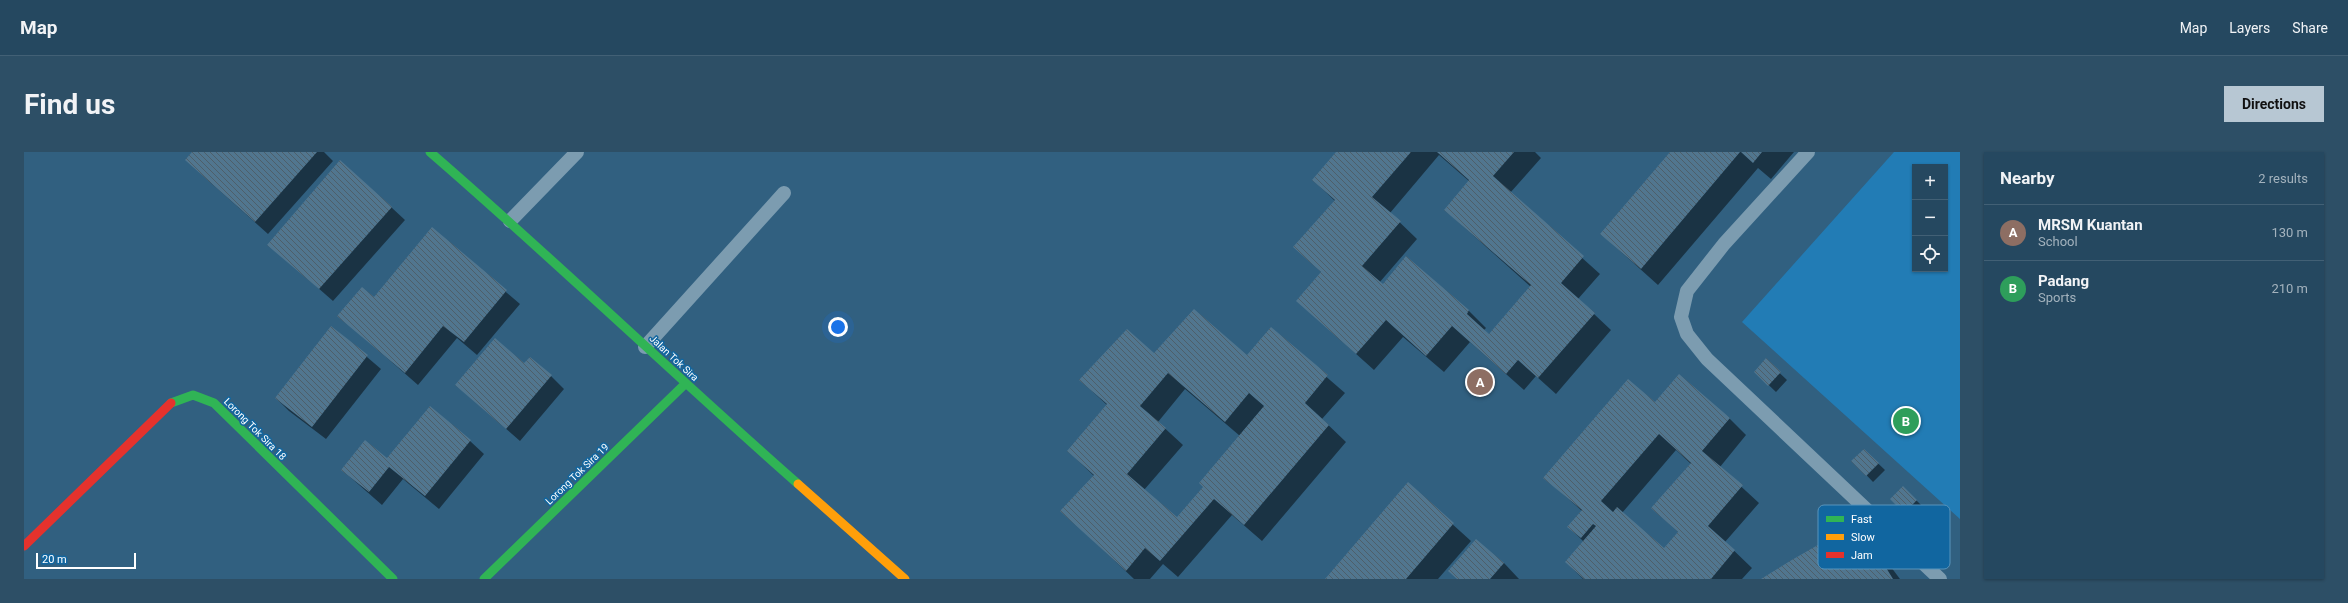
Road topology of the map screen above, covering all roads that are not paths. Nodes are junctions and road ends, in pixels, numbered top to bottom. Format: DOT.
graph roads {
  1 [pos="430,152"];
  2 [pos="577,152"];
  3 [pos="1808,152"];
  4 [pos="784,193"];
  5 [pos="510,221"];
  6 [pos="645,347"];
  7 [pos="685,384"];
  8 [pos="1862,505"];
  9 [pos="24,546"];
  10 [pos="1929,569"];
  11 [pos="393,579"];
  12 [pos="484,579"];
  13 [pos="905,579"];
  14 [pos="1940,579"];
  1 -- 5 [label="street, Jalan Tok Sira"];
  2 -- 5 [label="lane"];
  3 -- 8 [label="lane"];
  4 -- 6 [label="lane"];
  5 -- 6 [label="street, Jalan Tok Sira"];
  6 -- 7 [label="street, Jalan Tok Sira"];
  7 -- 12 [label="street, Lorong Tok Sira 19"];
  7 -- 13 [label="street, Jalan Tok Sira"];
  9 -- 11 [label="street, Lorong Tok Sira 18"];
  10 -- 14 [label="lane"];
}
